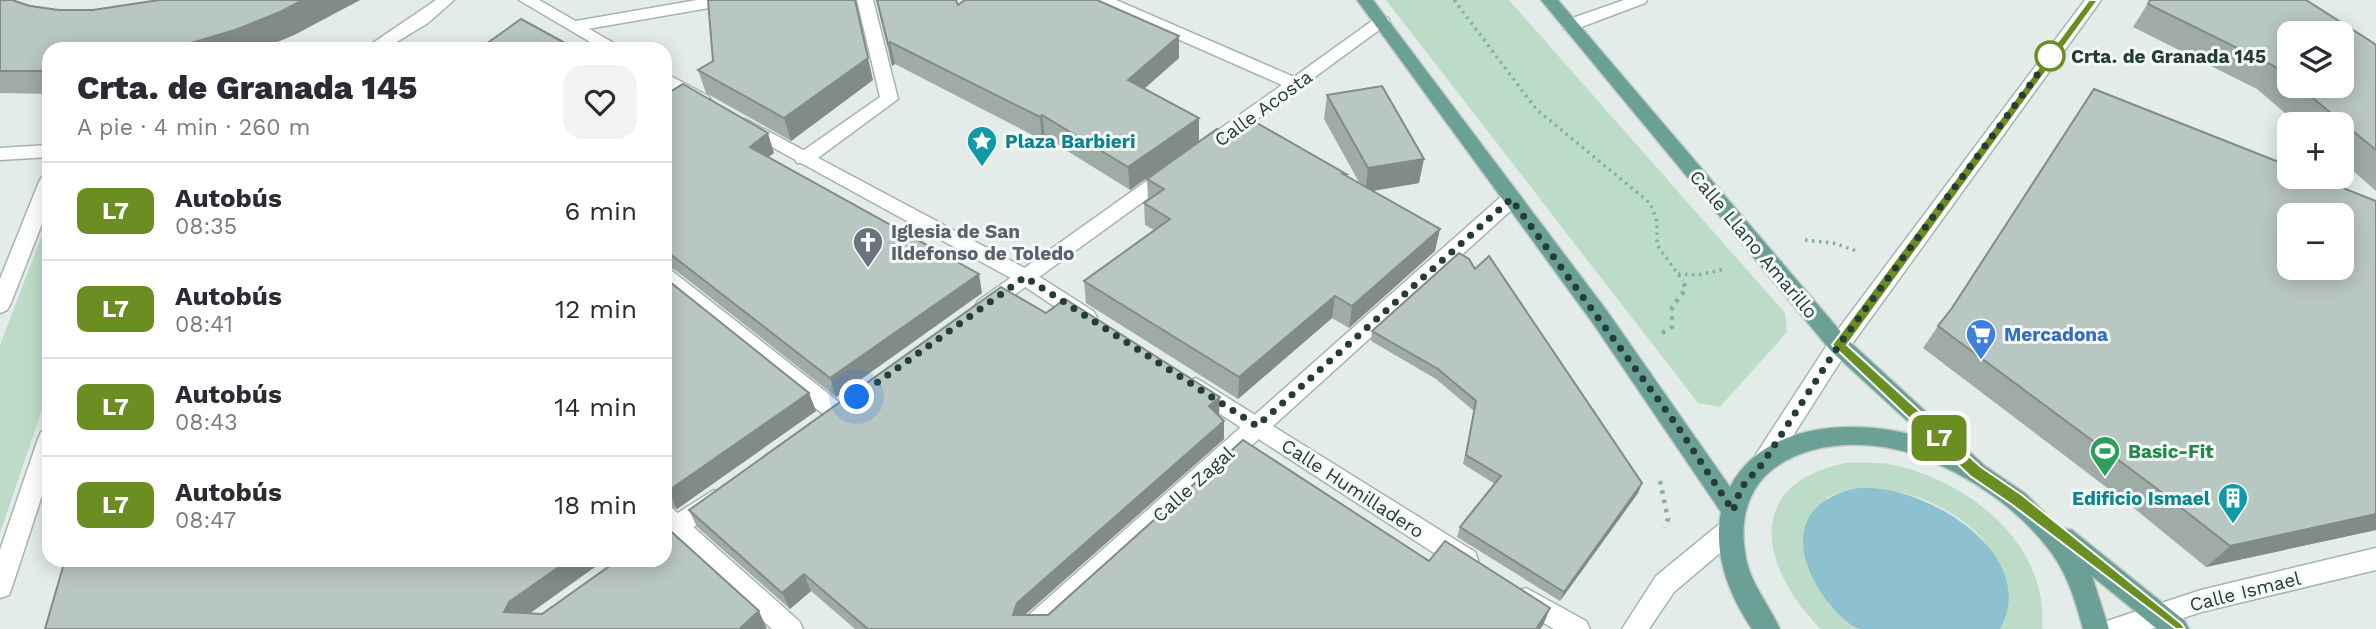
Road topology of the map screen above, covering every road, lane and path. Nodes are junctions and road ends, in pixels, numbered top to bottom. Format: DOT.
graph roads {
  1 [pos="446,0"];
  2 [pos="527,0"];
  3 [pos="726,0"];
  4 [pos="864,0"];
  5 [pos="1102,0"];
  6 [pos="1365,0"];
  7 [pos="1454,0"];
  8 [pos="1549,0"];
  9 [pos="1639,0"];
  10 [pos="2093,0"];
  11 [pos="1382,22"];
  12 [pos="1570,24"];
  13 [pos="576,26"];
  14 [pos="386,42"];
  15 [pos="603,42"];
  16 [pos="672,82"];
  17 [pos="1296,84"];
  18 [pos="42,151"];
  19 [pos="0,154"];
  20 [pos="804,159"];
  21 [pos="1511,199"];
  22 [pos="42,200"];
  23 [pos="1797,241"];
  24 [pos="1855,250"];
  25 [pos="1732,267"];
  26 [pos="1678,274"];
  27 [pos="1698,275"];
  28 [pos="1025,277"];
  29 [pos="672,281"];
  30 [pos="1685,284"];
  31 [pos="0,305"];
  32 [pos="969,317"];
  33 [pos="1106,330"];
  34 [pos="1654,335"];
  35 [pos="1839,345"];
  36 [pos="1176,374"];
  37 [pos="1257,426"];
  38 [pos="815,428"];
  39 [pos="42,460"];
  40 [pos="1763,463"];
  41 [pos="1976,471"];
  42 [pos="1657,473"];
  43 [pos="730,488"];
  44 [pos="2026,508"];
  45 [pos="1732,520"];
  46 [pos="672,524"];
  47 [pos="672,529"];
  48 [pos="1657,538"];
  49 [pos="2376,559"];
  50 [pos="1479,569"];
  51 [pos="1503,584"];
  52 [pos="0,587"];
  53 [pos="2168,622"];
  54 [pos="790,629"];
  55 [pos="1031,629"];
  56 [pos="1577,629"];
  57 [pos="1635,629"];
  58 [pos="1766,629"];
  59 [pos="2096,629"];
  60 [pos="2116,629"];
  1 -- 14 [label="street"];
  2 -- 13 [label="street"];
  3 -- 13 [label="street"];
  4 -- 20 [label="street"];
  5 -- 17 [label="street"];
  6 -- 11 [label="main road"];
  7 -- 26 [label="path"];
  8 -- 12 [label="main road, Calle Llano Amarillo"];
  9 -- 12 [label="street"];
  10 -- 35 [label="street"];
  11 -- 17 [label="street, Calle Acosta"];
  11 -- 21 [label="main road"];
  12 -- 35 [label="main road, Calle Llano Amarillo"];
  13 -- 15 [label="street"];
  16 -- 20 [label="street"];
  17 -- 28 [label="street, Calle Acosta"];
  18 -- 19 [label="street"];
  20 -- 28 [label="street"];
  21 -- 37 [label="street, Calle Zagal"];
  21 -- 45 [label="main road"];
  22 -- 31 [label="street"];
  23 -- 24 [label="path"];
  25 -- 27 [label="path"];
  26 -- 27 [label="path"];
  26 -- 30 [label="path"];
  27 -- 30 [label="path"];
  28 -- 32 [label="street, Calle Acosta"];
  28 -- 33 [label="street"];
  29 -- 38 [label="street"];
  30 -- 34 [label="path"];
  35 -- 40 [label="street"];
  35 -- 41 [label="main road, Calle Llano Amarillo"];
  36 -- 37 [label="street, Calle Humilladero"];
  37 -- 50 [label="street, Calle Humilladero"];
  37 -- 55 [label="street, Calle Zagal"];
  39 -- 52 [label="street"];
  40 -- 41 [label="main road"];
  40 -- 45 [label="main road"];
  41 -- 44 [label="main road"];
  42 -- 48 [label="path"];
  43 -- 46 [label="street"];
  44 -- 53 [label="main road"];
  44 -- 59 [label="main road"];
  45 -- 57 [label="street"];
  45 -- 58 [label="main road"];
  47 -- 54 [label="street"];
  49 -- 53 [label="street, Calle Ismael"];
  51 -- 56 [label="street"];
  53 -- 60 [label="street, Calle Ismael"];
}
